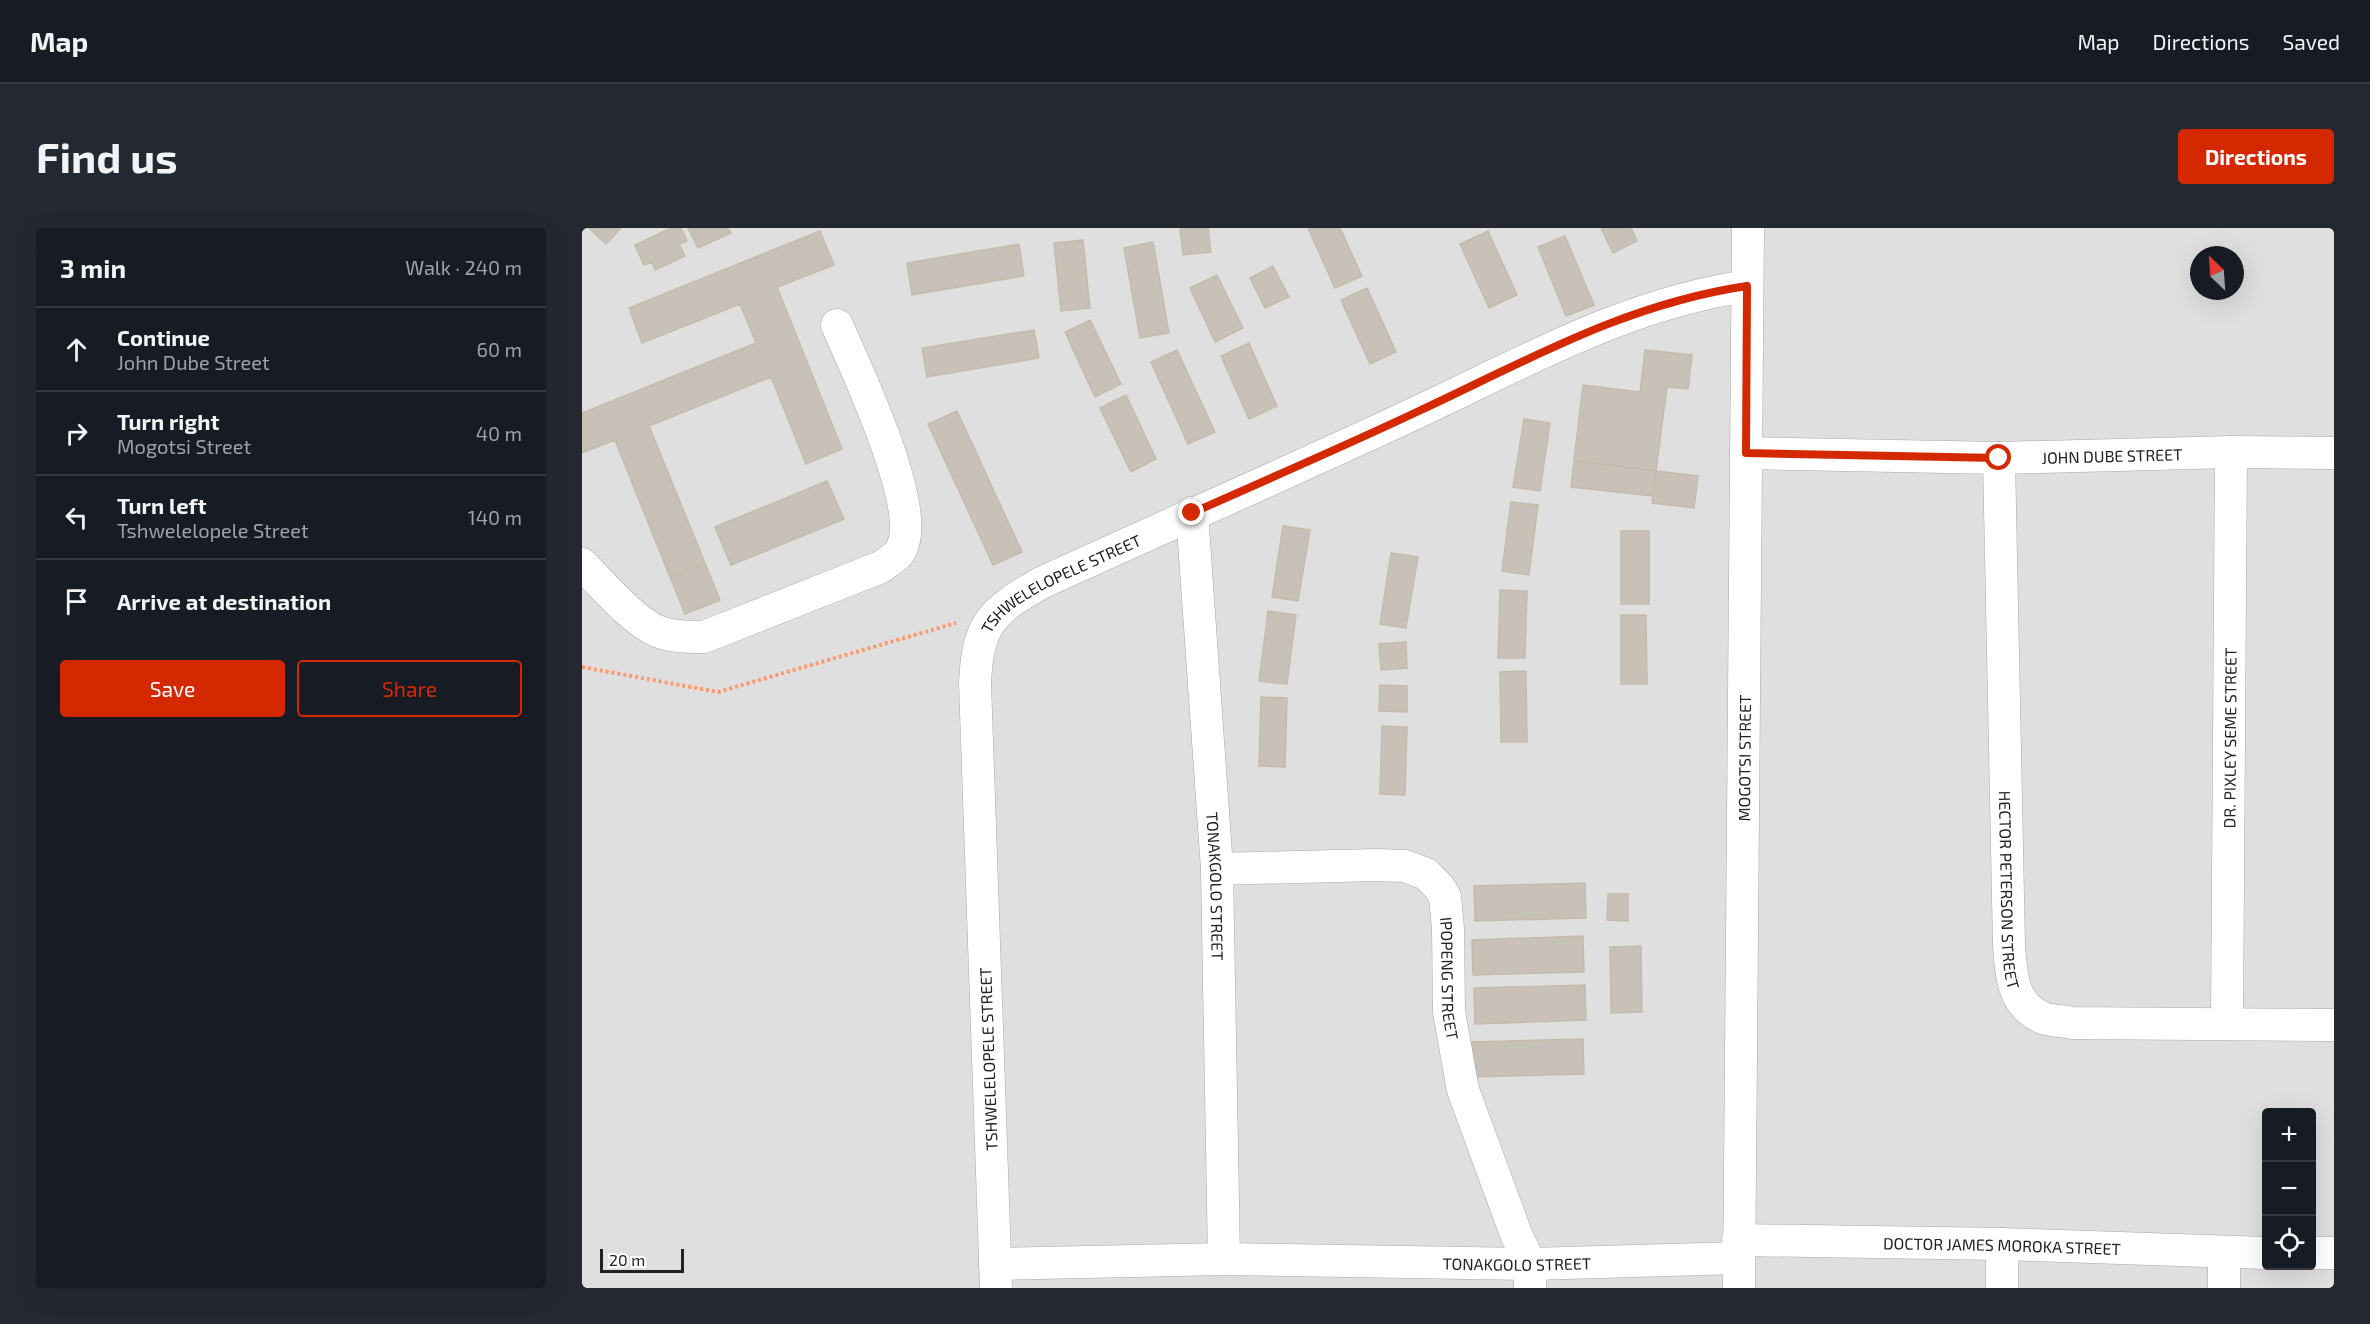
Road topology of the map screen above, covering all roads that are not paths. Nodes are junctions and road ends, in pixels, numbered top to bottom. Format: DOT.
graph roads {
  1 [pos="1748,228"];
  2 [pos="1747,286"];
  3 [pos="837,325"];
  4 [pos="2231,452"];
  5 [pos="1746,453"];
  6 [pos="2334,453"];
  7 [pos="1999,458"];
  8 [pos="1192,513"];
  9 [pos="582,564"];
  10 [pos="1217,869"];
  11 [pos="2227,1023"];
  12 [pos="2334,1025"];
  13 [pos="2002,1244"];
  14 [pos="2316,1252"];
  15 [pos="2334,1252"];
  16 [pos="2224,1253"];
  17 [pos="2262,1253"];
  18 [pos="1224,1259"];
  19 [pos="1738,1262"];
  20 [pos="996,1276"];
  21 [pos="1530,1276"];
  22 [pos="2002,1288"];
  23 [pos="2224,1288"];
  1 -- 2 [label="street, MOGOTSI STREET"];
  2 -- 5 [label="street, MOGOTSI STREET"];
  2 -- 8 [label="street, TSHWELELOPELE STREET"];
  3 -- 9 [label="street"];
  4 -- 6 [label="street, JOHN DUBE STREET"];
  4 -- 7 [label="street, JOHN DUBE STREET"];
  4 -- 11 [label="street, DR. PIXLEY SEME STREET"];
  5 -- 7 [label="street, JOHN DUBE STREET"];
  5 -- 19 [label="street, MOGOTSI STREET"];
  7 -- 11 [label="street, HECTOR PETERSON STREET"];
  8 -- 10 [label="street, TONAKGOLO STREET"];
  8 -- 20 [label="street, TSHWELELOPELE STREET"];
  10 -- 18 [label="street, TONAKGOLO STREET"];
  10 -- 21 [label="street, IPOPENG STREET"];
  11 -- 12 [label="street, HECTOR PETERSON STREET"];
  13 -- 16 [label="street, DOCTOR JAMES MOROKA STREET"];
  13 -- 19 [label="street, DOCTOR JAMES MOROKA STREET"];
  13 -- 22 [label="street"];
  14 -- 15 [label="street"];
  16 -- 17 [label="street, DOCTOR JAMES MOROKA STREET"];
  16 -- 23 [label="street"];
  18 -- 20 [label="street, TONAKGOLO STREET"];
  18 -- 21 [label="street, TONAKGOLO STREET"];
  19 -- 21 [label="street, TONAKGOLO STREET"];
}
